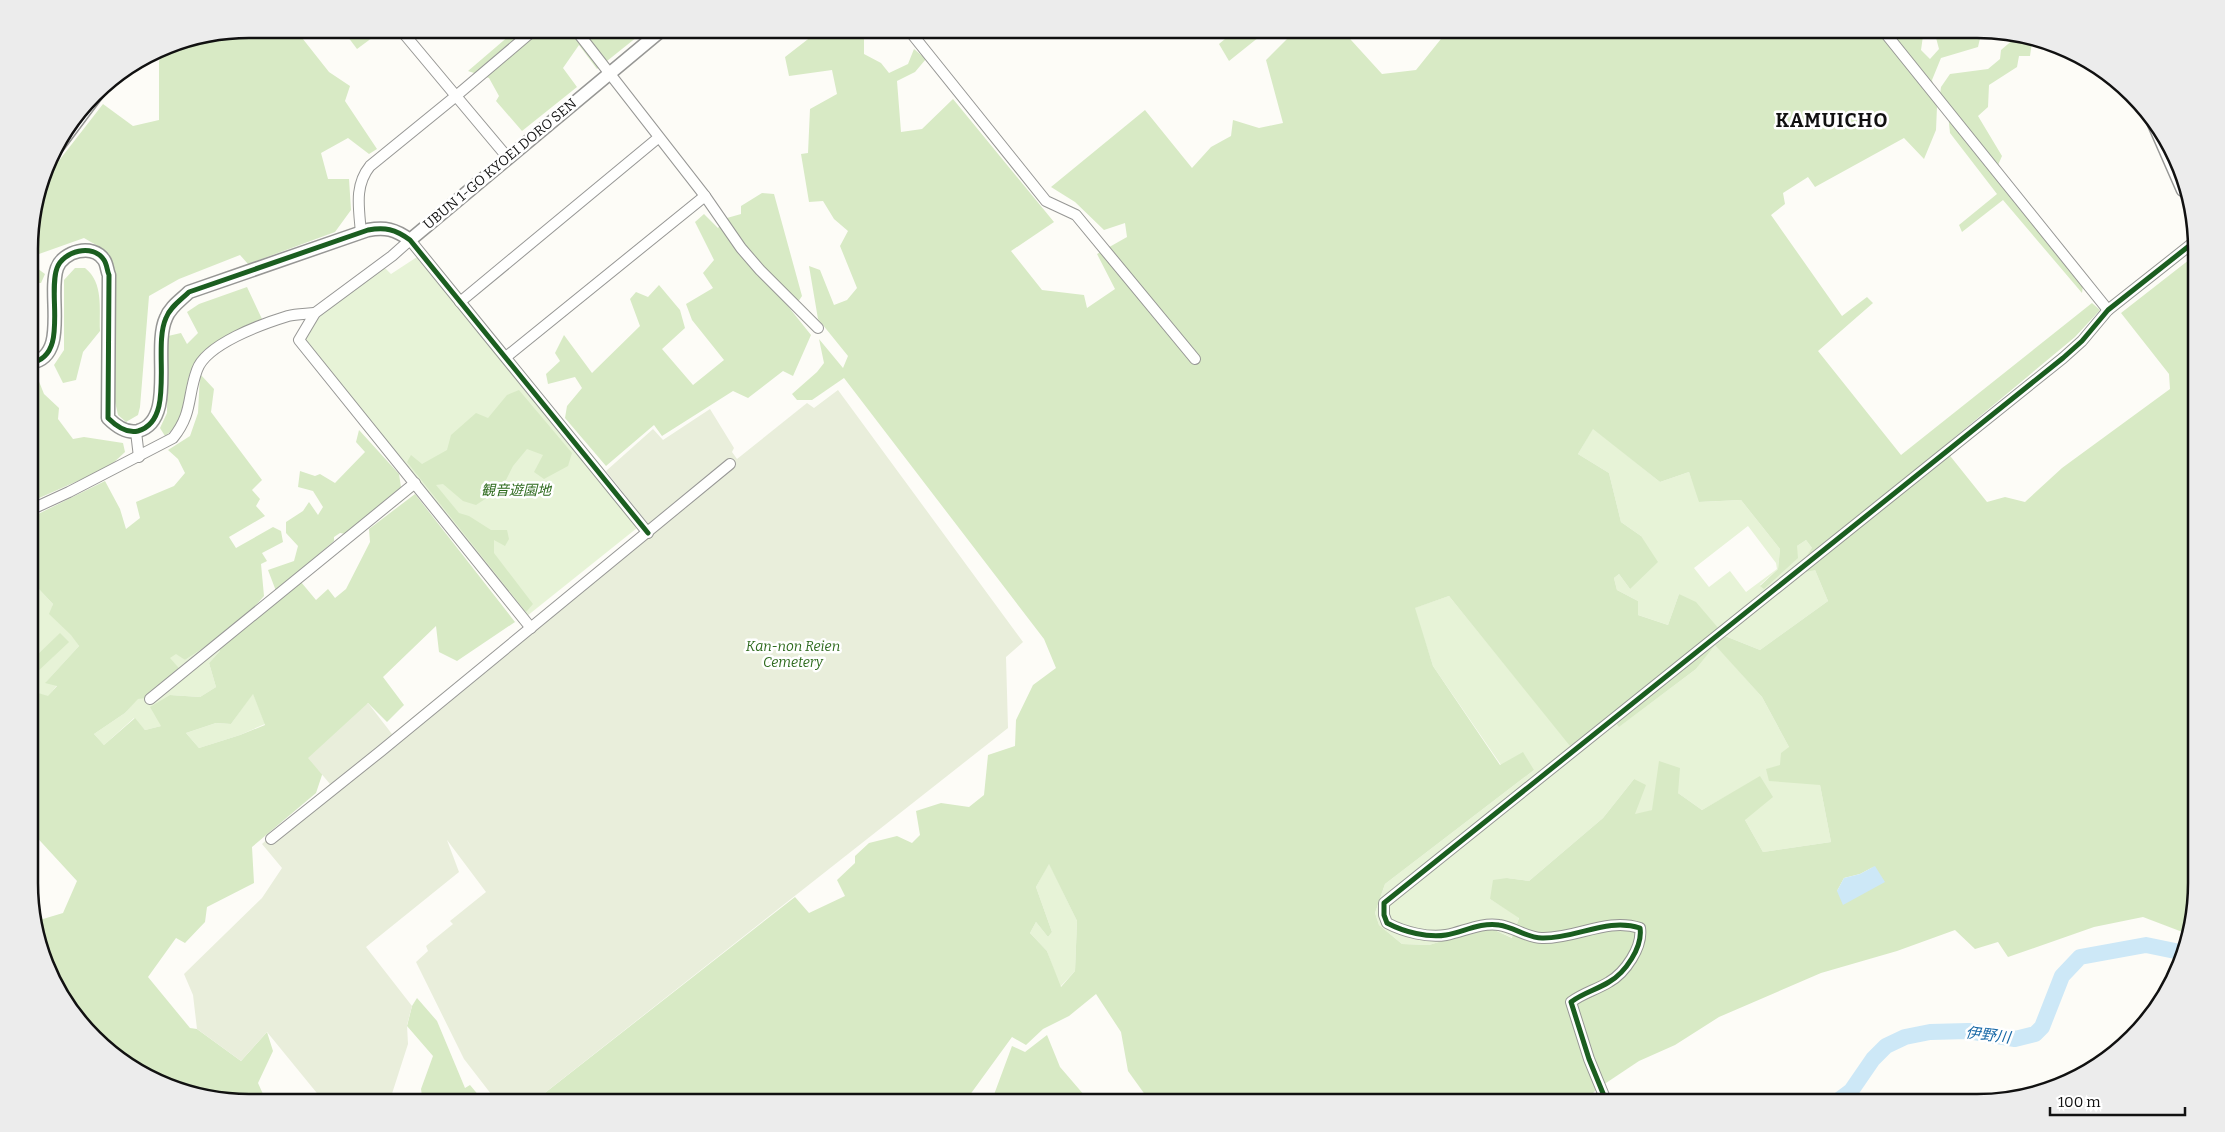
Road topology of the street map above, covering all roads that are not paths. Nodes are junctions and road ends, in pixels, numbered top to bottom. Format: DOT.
graph roads {
  1 [pos="408,38"];
  2 [pos="524,38"];
  3 [pos="582,38"];
  4 [pos="652,38"];
  5 [pos="915,38"];
  6 [pos="1889,38"];
  7 [pos="610,73"];
  8 [pos="456,96"];
  9 [pos="658,138"];
  10 [pos="508,158"];
  11 [pos="705,196"];
  12 [pos="361,233"];
  13 [pos="410,240"];
  14 [pos="2188,247"];
  15 [pos="460,302"];
  16 [pos="2108,310"];
  17 [pos="314,313"];
  18 [pos="818,328"];
  19 [pos="506,358"];
  20 [pos="1195,359"];
  21 [pos="38,362"];
  22 [pos="136,432"];
  23 [pos="139,457"];
  24 [pos="730,464"];
  25 [pos="414,484"];
  26 [pos="38,506"];
  27 [pos="648,533"];
  28 [pos="531,628"];
  29 [pos="150,699"];
  30 [pos="271,839"];
  31 [pos="1604,1094"];
  1 -- 8 [label="street"];
  2 -- 8 [label="street"];
  3 -- 7 [label="street"];
  4 -- 7 [label="street, UBUN 1-GO KYOEI DORO SEN"];
  5 -- 20 [label="street"];
  6 -- 16 [label="street"];
  7 -- 9 [label="street"];
  7 -- 10 [label="street, UBUN 1-GO KYOEI DORO SEN"];
  8 -- 10 [label="street"];
  8 -- 12 [label="street"];
  9 -- 11 [label="street"];
  9 -- 15 [label="street"];
  10 -- 13 [label="street, UBUN 1-GO KYOEI DORO SEN"];
  11 -- 18 [label="street"];
  11 -- 19 [label="street"];
  12 -- 13 [label="street, UBUN 1-GO KYOEI DORO SEN"];
  12 -- 22 [label="street, UBUN 1-GO KYOEI DORO SEN"];
  13 -- 15 [label="street"];
  13 -- 17 [label="street"];
  14 -- 16 [label="street"];
  15 -- 19 [label="street"];
  16 -- 31 [label="street"];
  17 -- 23 [label="street"];
  17 -- 25 [label="street"];
  19 -- 27 [label="street"];
  21 -- 22 [label="street"];
  22 -- 23 [label="street"];
  23 -- 26 [label="street"];
  24 -- 27 [label="street"];
  25 -- 28 [label="street"];
  25 -- 29 [label="street"];
  27 -- 28 [label="street"];
  28 -- 30 [label="street"];
}
